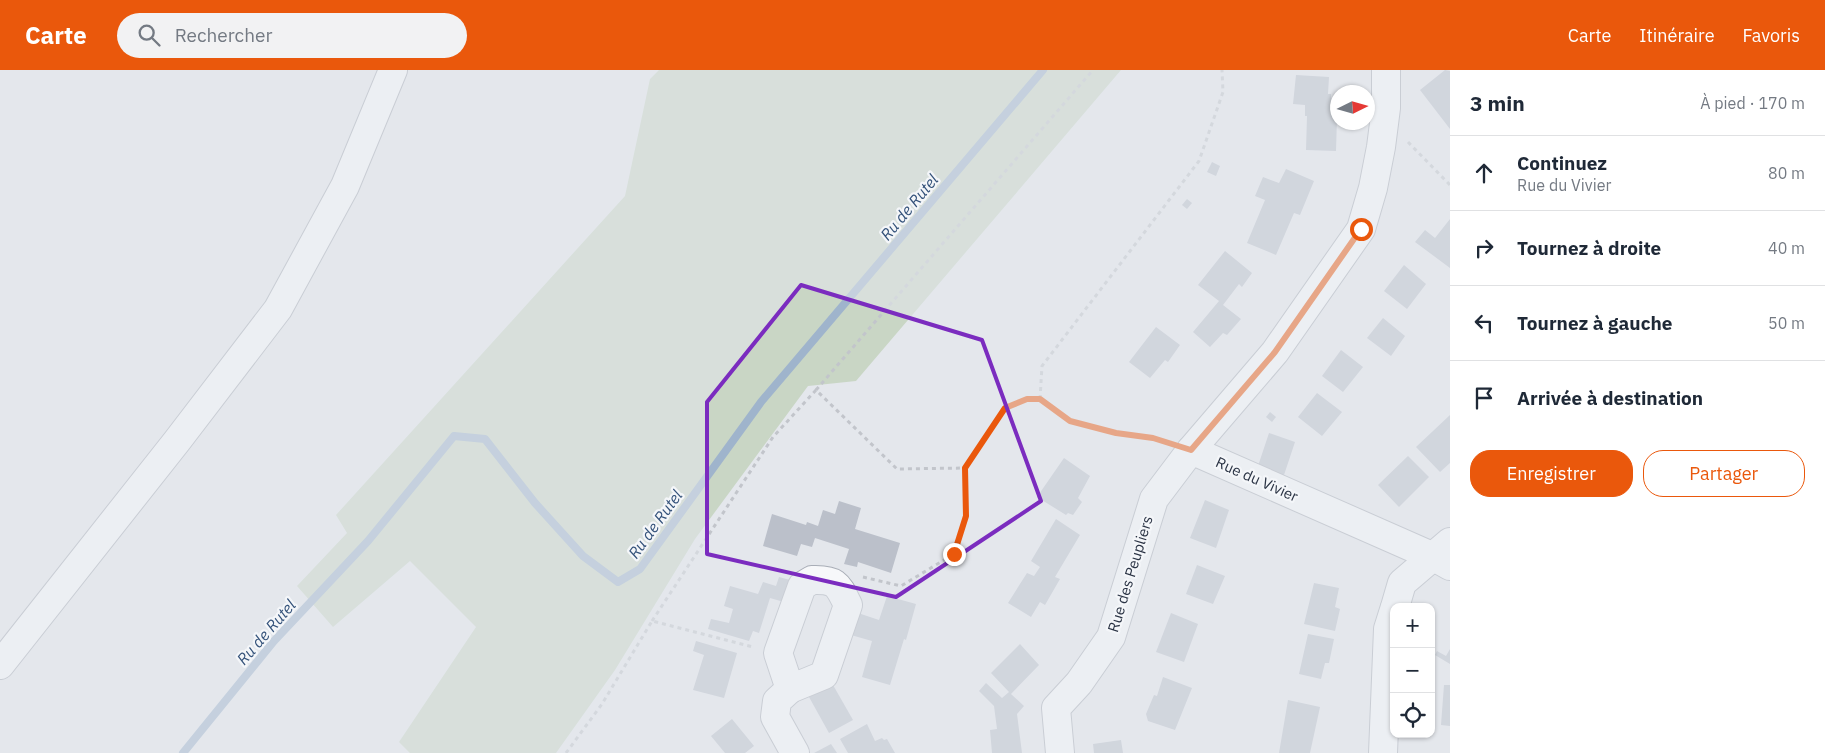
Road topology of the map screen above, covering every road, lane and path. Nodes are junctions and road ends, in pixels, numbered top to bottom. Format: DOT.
graph roads {
  1 [pos="393,70"];
  2 [pos="1093,70"];
  3 [pos="1222,70"];
  4 [pos="1386,70"];
  5 [pos="1385,118"];
  6 [pos="1450,185"];
  7 [pos="816,390"];
  8 [pos="1040,399"];
  9 [pos="1191,450"];
  10 [pos="965,468"];
  11 [pos="1445,555"];
  12 [pos="839,587"];
  13 [pos="1396,603"];
  14 [pos="652,621"];
  15 [pos="1390,622"];
  16 [pos="778,653"];
  17 [pos="0,665"];
  18 [pos="790,689"];
  19 [pos="566,753"];
  20 [pos="795,753"];
  21 [pos="1060,753"];
  22 [pos="1382,753"];
  1 -- 17 [label="street"];
  2 -- 7 [label="path"];
  3 -- 8 [label="path"];
  4 -- 5 [label="street"];
  5 -- 6 [label="path"];
  5 -- 9 [label="street"];
  7 -- 10 [label="path"];
  7 -- 14 [label="path"];
  8 -- 9 [label="path"];
  8 -- 10 [label="path"];
  9 -- 11 [label="street, Rue du Vivier"];
  9 -- 21 [label="street, Rue des Peupliers"];
  10 -- 12 [label="path"];
  11 -- 13 [label="street"];
  12 -- 16 [label="street"];
  12 -- 18 [label="street"];
  14 -- 16 [label="path"];
  14 -- 19 [label="path"];
  15 -- 22 [label="street"];
  16 -- 18 [label="street"];
  18 -- 20 [label="street"];
}
